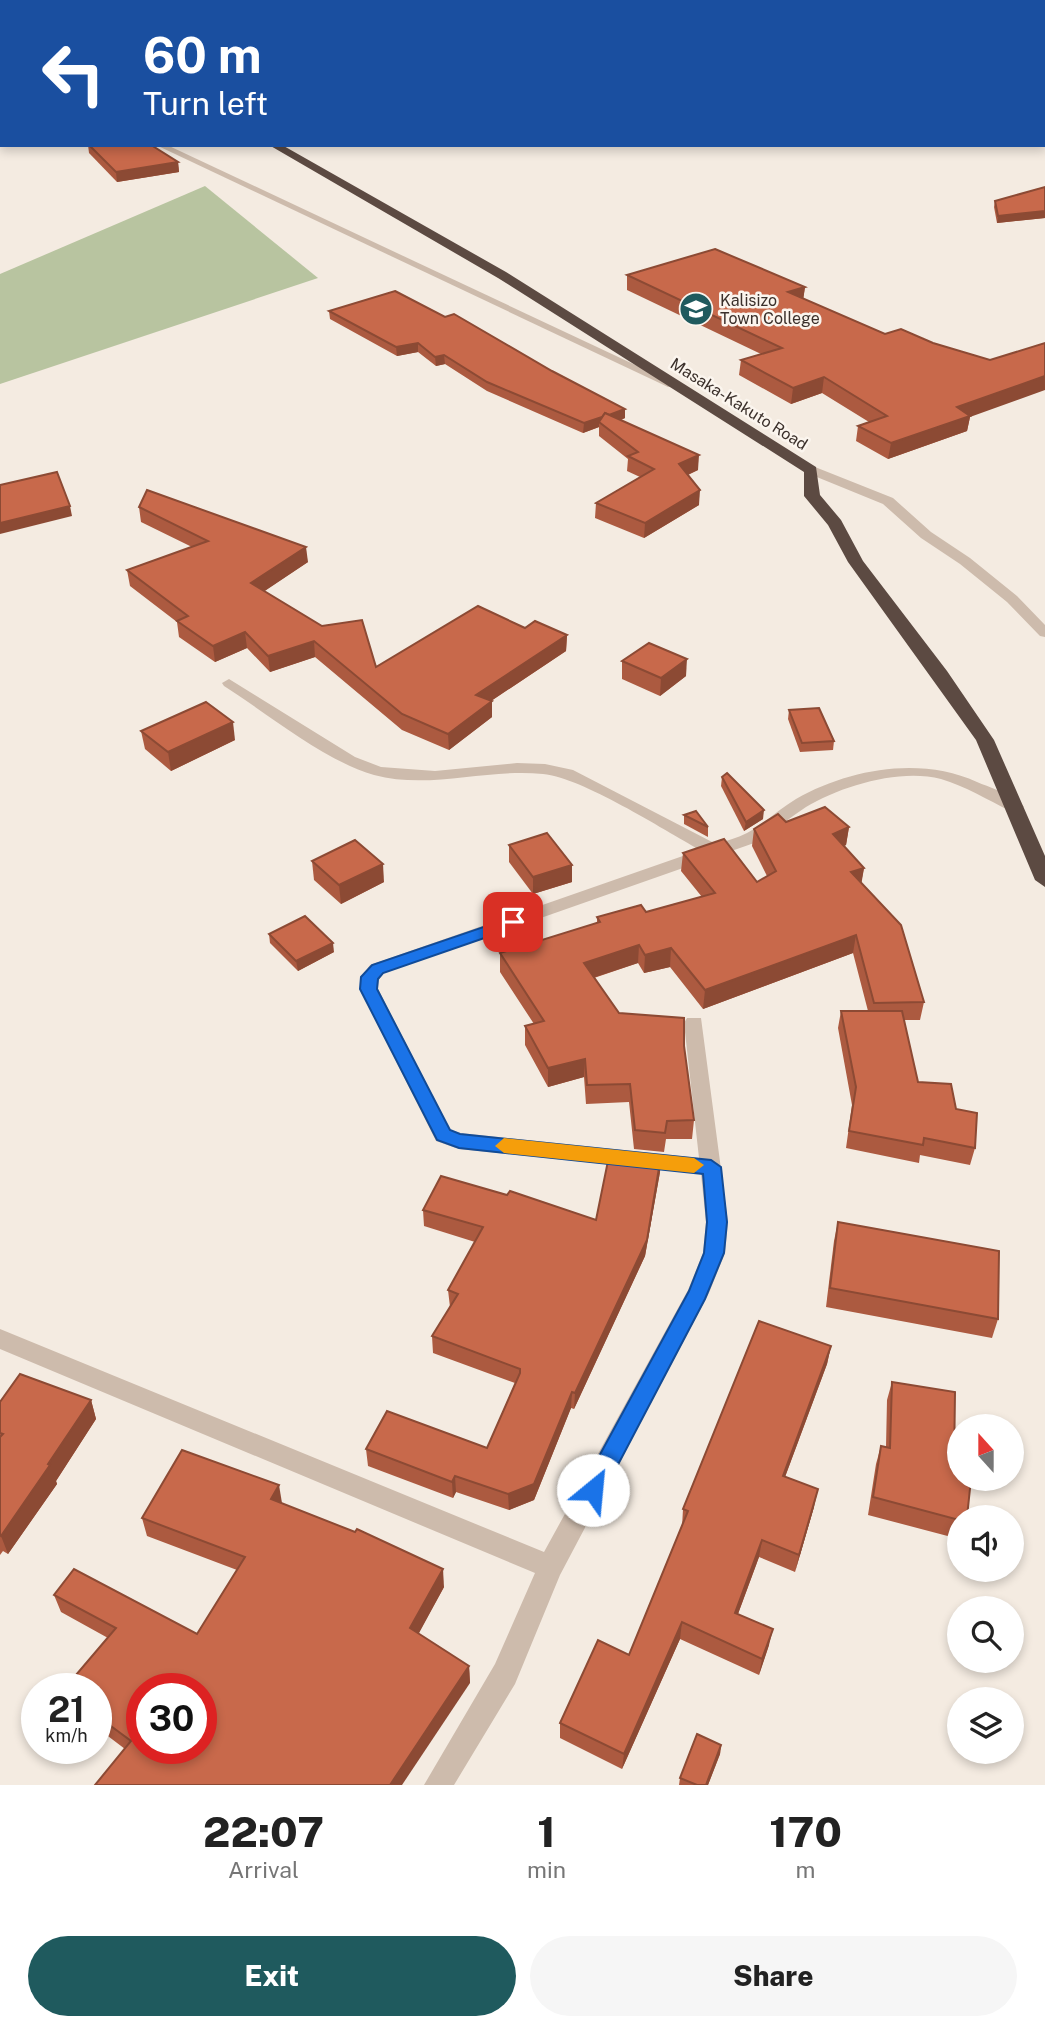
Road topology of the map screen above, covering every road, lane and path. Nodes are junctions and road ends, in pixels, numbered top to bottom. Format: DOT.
graph roads {
  1 [pos="164,147"];
  2 [pos="278,147"];
  3 [pos="678,388"];
  4 [pos="811,470"];
  5 [pos="1045,633"];
  6 [pos="229,682"];
  7 [pos="1016,807"];
  8 [pos="716,851"];
  9 [pos="1045,880"];
  10 [pos="694,1023"];
  11 [pos="711,1167"];
  12 [pos="0,1339"];
  13 [pos="550,1567"];
  14 [pos="438,1785"];
  1 -- 3 [label="street"];
  2 -- 3 [label="highway, Masaka-Kakuto Road"];
  3 -- 4 [label="highway, Masaka-Kakuto Road"];
  4 -- 5 [label="street"];
  4 -- 7 [label="highway, Masaka-Kakuto Road"];
  6 -- 8 [label="street"];
  7 -- 8 [label="street"];
  7 -- 9 [label="highway, Masaka-Kakuto Road"];
  8 -- 11 [label="street"];
  10 -- 11 [label="street"];
  11 -- 13 [label="street"];
  12 -- 13 [label="street"];
  13 -- 14 [label="street"];
}
